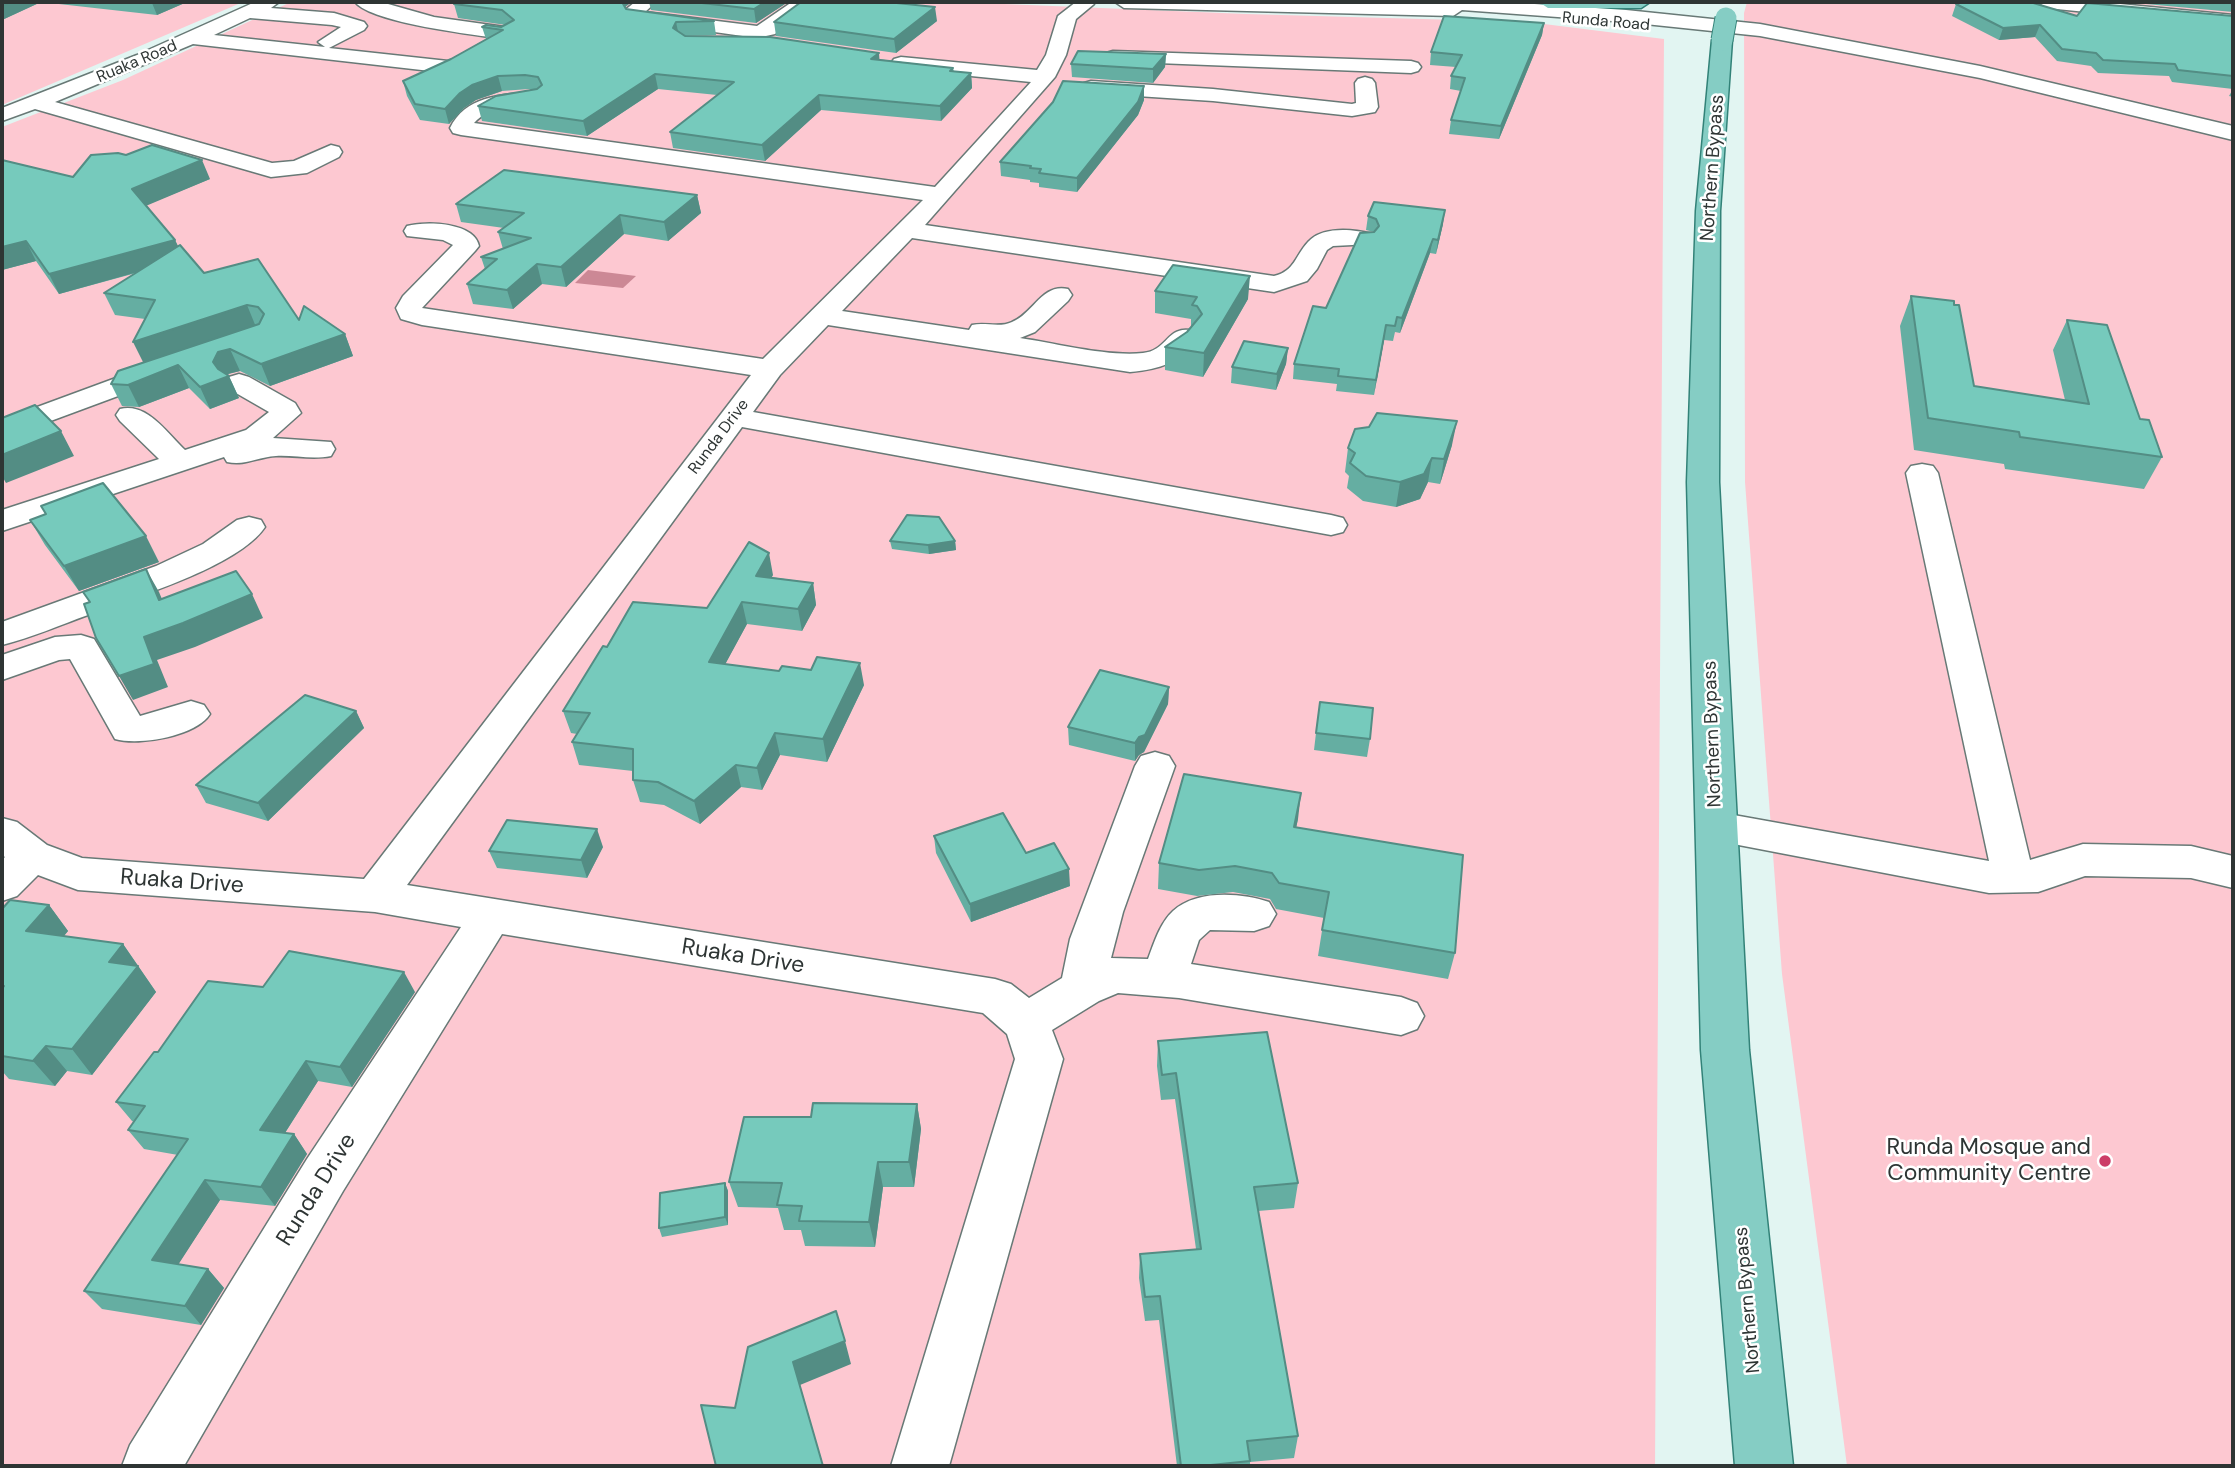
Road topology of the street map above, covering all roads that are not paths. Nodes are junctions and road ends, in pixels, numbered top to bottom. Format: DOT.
graph roads {
  1 [pos="270,2"];
  2 [pos="364,2"];
  3 [pos="647,2"];
  4 [pos="1124,2"];
  5 [pos="1428,2"];
  6 [pos="1548,2"];
  7 [pos="1641,2"];
  8 [pos="2047,2"];
  9 [pos="801,4"];
  10 [pos="1077,5"];
  11 [pos="248,12"];
  12 [pos="1725,20"];
  13 [pos="2233,21"];
  14 [pos="505,33"];
  15 [pos="191,38"];
  16 [pos="1794,38"];
  17 [pos="327,42"];
  18 [pos="688,42"];
  19 [pos="785,46"];
  20 [pos="1097,56"];
  21 [pos="881,60"];
  22 [pos="448,67"];
  23 [pos="1411,67"];
  24 [pos="1053,79"];
  25 [pos="1366,83"];
  26 [pos="533,99"];
  27 [pos="36,103"];
  28 [pos="2,115"];
  29 [pos="1349,131"];
  30 [pos="2233,133"];
  31 [pos="331,152"];
  32 [pos="941,195"];
  33 [pos="906,230"];
  34 [pos="416,231"];
  35 [pos="1363,239"];
  36 [pos="1059,295"];
  37 [pos="826,311"];
  38 [pos="1184,337"];
  39 [pos="193,359"];
  40 [pos="770,369"];
  41 [pos="239,383"];
  42 [pos="131,415"];
  43 [pos="734,416"];
  44 [pos="2,430"];
  45 [pos="320,449"];
  46 [pos="180,461"];
  47 [pos="1922,473"];
  48 [pos="2,521"];
  49 [pos="1331,525"];
  50 [pos="249,527"];
  51 [pos="2,539"];
  52 [pos="2,634"];
  53 [pos="2,668"];
  54 [pos="191,713"];
  55 [pos="1156,766"];
  56 [pos="1717,827"];
  57 [pos="12,858"];
  58 [pos="2233,872"];
  59 [pos="2013,876"];
  60 [pos="375,897"];
  61 [pos="1254,914"];
  62 [pos="490,917"];
  63 [pos="1164,978"];
  64 [pos="1083,988"];
  65 [pos="1401,1016"];
  66 [pos="1026,1023"];
  67 [pos="151,1466"];
  68 [pos="920,1466"];
  69 [pos="1764,1466"];
  1 -- 11 [label="street, Ruaka Road"];
  2 -- 14 [label="street"];
  3 -- 9 [label="street"];
  4 -- 16 [label="street, Runda Road"];
  5 -- 16 [label="street, Runda Road"];
  6 -- 7 [label="main road"];
  8 -- 13 [label="street"];
  10 -- 24 [label="street, Runda Drive"];
  11 -- 15 [label="street, Ruaka Road"];
  11 -- 17 [label="street"];
  12 -- 56 [label="main road, Northern Bypass"];
  15 -- 22 [label="street"];
  15 -- 27 [label="street, Ruaka Road"];
  16 -- 30 [label="street, Runda Road"];
  18 -- 19 [label="street"];
  20 -- 23 [label="street"];
  21 -- 24 [label="street"];
  24 -- 25 [label="street"];
  24 -- 29 [label="street"];
  24 -- 32 [label="street, Runda Drive"];
  26 -- 32 [label="street"];
  27 -- 28 [label="street, Ruaka Road"];
  27 -- 31 [label="street"];
  32 -- 33 [label="street, Runda Drive"];
  33 -- 35 [label="street"];
  33 -- 37 [label="street, Runda Drive"];
  34 -- 40 [label="street"];
  36 -- 37 [label="street"];
  37 -- 38 [label="street"];
  37 -- 40 [label="street, Runda Drive"];
  39 -- 44 [label="street"];
  40 -- 43 [label="street, Runda Drive"];
  41 -- 46 [label="street"];
  42 -- 46 [label="street"];
  43 -- 49 [label="street"];
  43 -- 60 [label="street, Runda Drive"];
  45 -- 51 [label="street"];
  46 -- 48 [label="street"];
  47 -- 59 [label="street"];
  50 -- 52 [label="street"];
  53 -- 54 [label="street"];
  55 -- 64 [label="street"];
  56 -- 59 [label="street"];
  56 -- 69 [label="main road, Northern Bypass"];
  57 -- 60 [label="street, Ruaka Drive"];
  58 -- 59 [label="street"];
  60 -- 62 [label="street, Ruaka Drive"];
  61 -- 63 [label="street"];
  62 -- 66 [label="street, Ruaka Drive"];
  62 -- 67 [label="street, Runda Drive"];
  63 -- 64 [label="street"];
  63 -- 65 [label="street"];
  64 -- 66 [label="street"];
  66 -- 68 [label="street, Ruaka Drive"];
}
